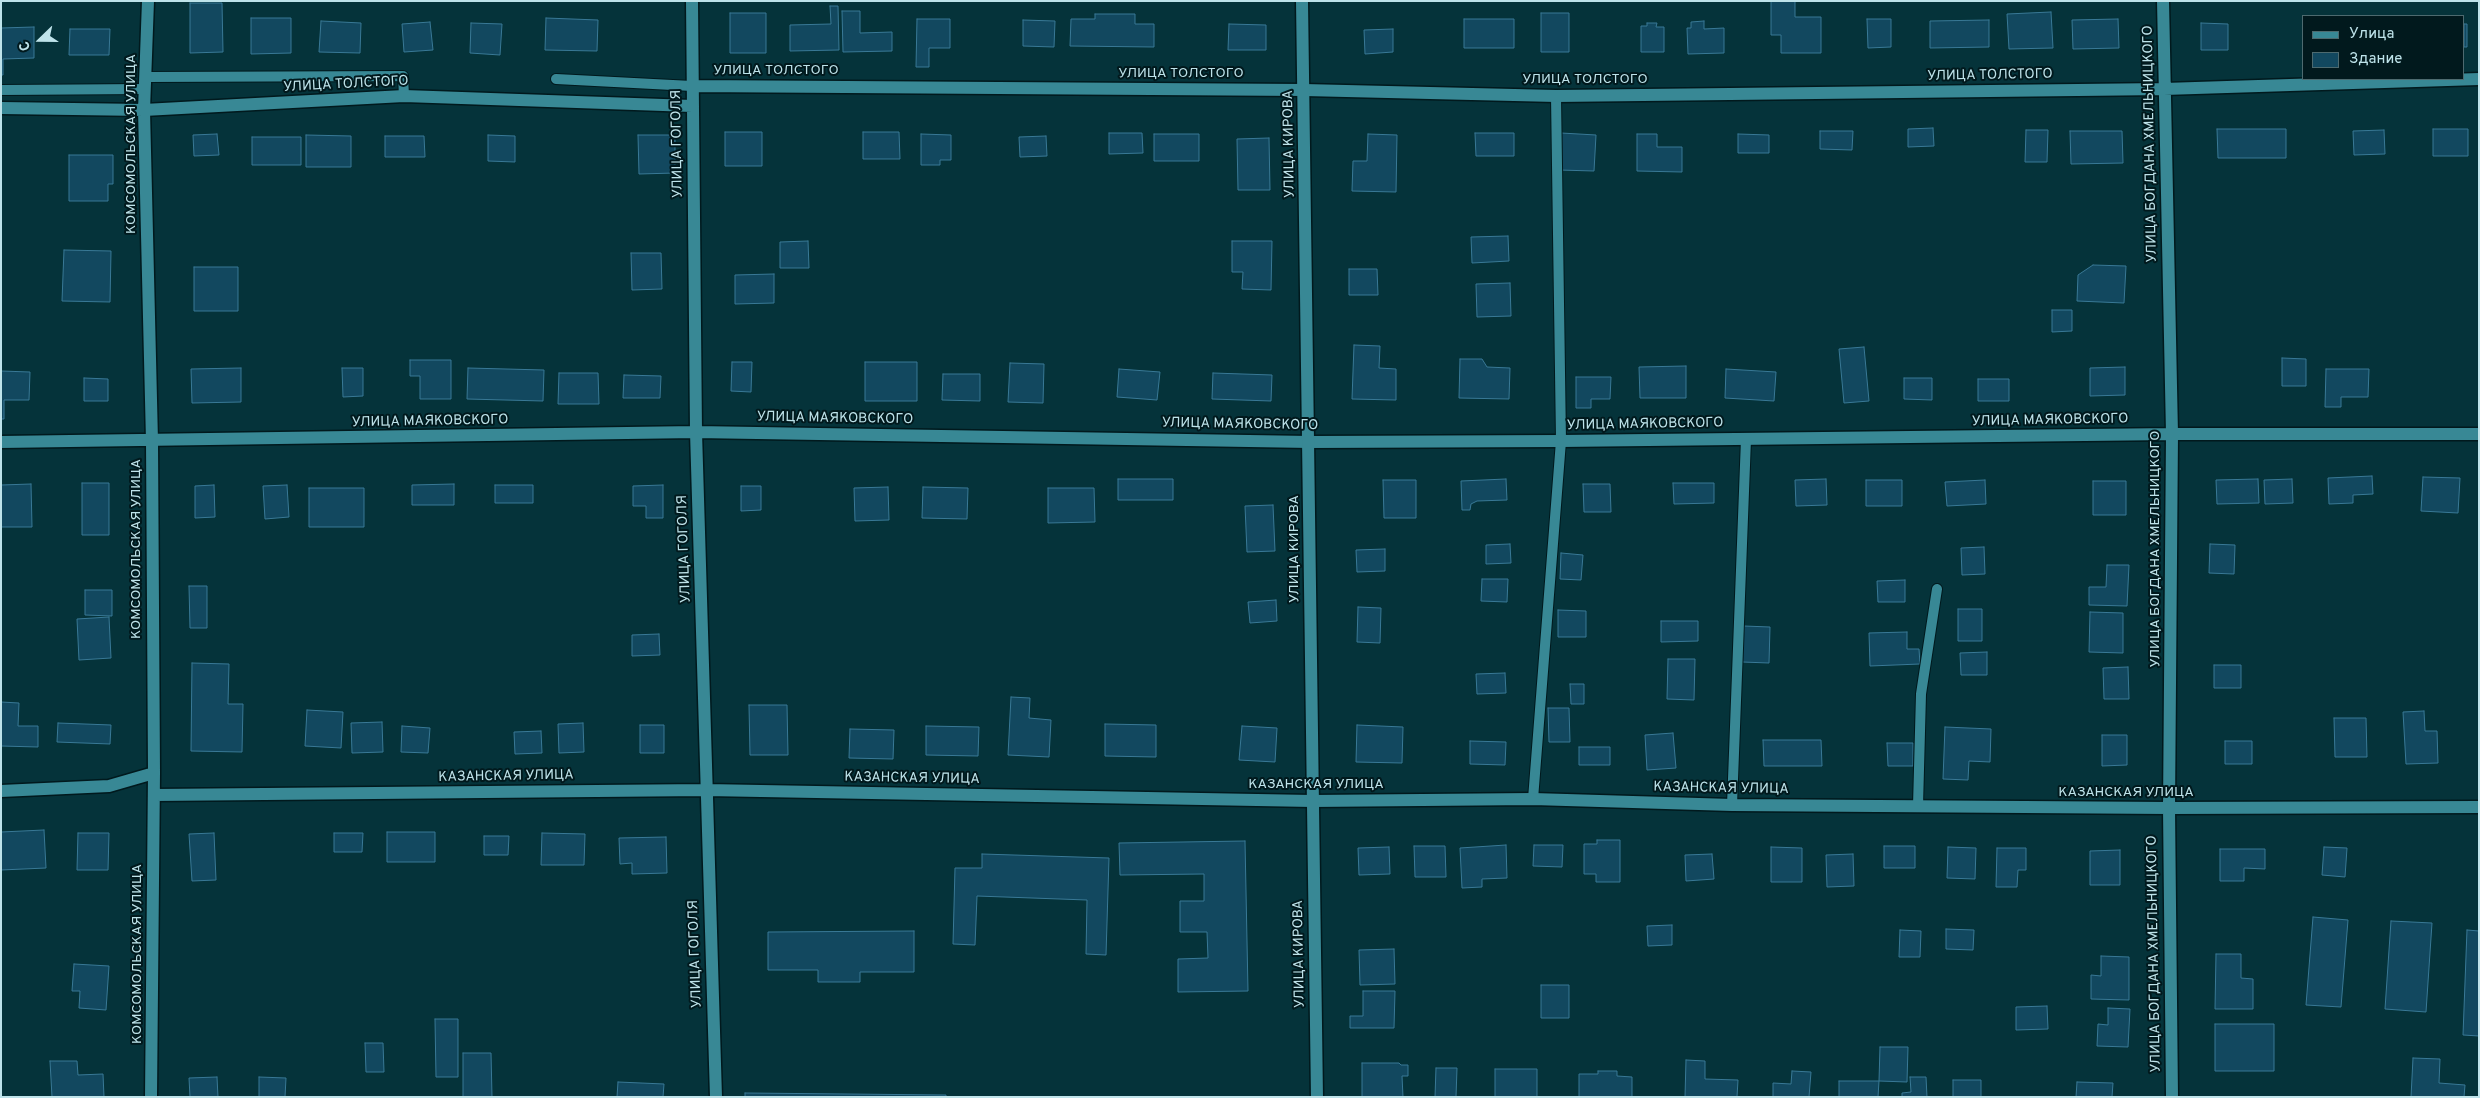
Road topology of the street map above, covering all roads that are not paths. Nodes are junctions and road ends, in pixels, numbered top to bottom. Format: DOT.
graph roads {
  1 [pos="148,1"];
  2 [pos="692,1"];
  3 [pos="1302,1"];
  4 [pos="2163,1"];
  5 [pos="556,78"];
  6 [pos="2465,79"];
  7 [pos="2479,79"];
  8 [pos="2448,80"];
  9 [pos="145,83"];
  10 [pos="692,86"];
  11 [pos="2164,89"];
  12 [pos="1,90"];
  13 [pos="1304,90"];
  14 [pos="404,96"];
  15 [pos="1556,96"];
  16 [pos="692,106"];
  17 [pos="1,108"];
  18 [pos="144,110"];
  19 [pos="696,432"];
  20 [pos="2172,434"];
  21 [pos="2479,434"];
  22 [pos="1746,439"];
  23 [pos="152,441"];
  24 [pos="1561,441"];
  25 [pos="1,442"];
  26 [pos="1310,442"];
  27 [pos="1937,589"];
  28 [pos="154,773"];
  29 [pos="706,790"];
  30 [pos="1,791"];
  31 [pos="154,795"];
  32 [pos="1533,799"];
  33 [pos="1312,801"];
  34 [pos="1732,805"];
  35 [pos="1918,806"];
  36 [pos="2479,807"];
  37 [pos="2169,808"];
  38 [pos="152,1097"];
  39 [pos="716,1097"];
  40 [pos="1317,1097"];
  41 [pos="2172,1097"];
  1 -- 9 [label="street, КОМСОМОЛЬСКАЯ УЛИЦА"];
  2 -- 10 [label="street, УЛИЦА ГОГОЛЯ"];
  3 -- 13 [label="street, УЛИЦА КИРОВА"];
  4 -- 11 [label="street, УЛИЦА БОГДАНА ХМЕЛЬНИЦКОГО"];
  5 -- 10 [label="lane"];
  6 -- 7 [label="street, УЛИЦА ТОЛСТОГО"];
  8 -- 11 [label="street, УЛИЦА ТОЛСТОГО"];
  9 -- 12 [label="lane"];
  9 -- 14 [label="lane"];
  9 -- 18 [label="street, КОМСОМОЛЬСКАЯ УЛИЦА"];
  10 -- 13 [label="street, УЛИЦА ТОЛСТОГО"];
  10 -- 16 [label="street, УЛИЦА ГОГОЛЯ"];
  11 -- 15 [label="street, УЛИЦА ТОЛСТОГО"];
  11 -- 20 [label="street, УЛИЦА БОГДАНА ХМЕЛЬНИЦКОГО"];
  13 -- 15 [label="street, УЛИЦА ТОЛСТОГО"];
  13 -- 26 [label="street, УЛИЦА КИРОВА"];
  14 -- 16 [label="street, УЛИЦА ТОЛСТОГО"];
  14 -- 18 [label="street, УЛИЦА ТОЛСТОГО"];
  15 -- 24 [label="lane"];
  16 -- 19 [label="street, УЛИЦА ГОГОЛЯ"];
  17 -- 18 [label="street, УЛИЦА ТОЛСТОГО"];
  18 -- 23 [label="street, КОМСОМОЛЬСКАЯ УЛИЦА"];
  19 -- 23 [label="street, УЛИЦА МАЯКОВСКОГО"];
  19 -- 26 [label="street, УЛИЦА МАЯКОВСКОГО"];
  19 -- 29 [label="street, УЛИЦА ГОГОЛЯ"];
  20 -- 21 [label="street, УЛИЦА МАЯКОВСКОГО"];
  20 -- 22 [label="street, УЛИЦА МАЯКОВСКОГО"];
  20 -- 37 [label="street, УЛИЦА БОГДАНА ХМЕЛЬНИЦКОГО"];
  22 -- 24 [label="street, УЛИЦА МАЯКОВСКОГО"];
  22 -- 34 [label="lane"];
  23 -- 25 [label="street, УЛИЦА МАЯКОВСКОГО"];
  23 -- 28 [label="street, КОМСОМОЛЬСКАЯ УЛИЦА"];
  24 -- 26 [label="street, УЛИЦА МАЯКОВСКОГО"];
  24 -- 32 [label="lane"];
  26 -- 33 [label="street, УЛИЦА КИРОВА"];
  27 -- 35 [label="lane"];
  28 -- 30 [label="street"];
  28 -- 31 [label="street, КОМСОМОЛЬСКАЯ УЛИЦА"];
  29 -- 31 [label="street, КАЗАНСКАЯ УЛИЦА"];
  29 -- 33 [label="street, КАЗАНСКАЯ УЛИЦА"];
  29 -- 39 [label="street, УЛИЦА ГОГОЛЯ"];
  31 -- 38 [label="street, КОМСОМОЛЬСКАЯ УЛИЦА"];
  32 -- 33 [label="street, КАЗАНСКАЯ УЛИЦА"];
  32 -- 34 [label="street, КАЗАНСКАЯ УЛИЦА"];
  33 -- 40 [label="street, УЛИЦА КИРОВА"];
  34 -- 35 [label="street, КАЗАНСКАЯ УЛИЦА"];
  35 -- 37 [label="street, КАЗАНСКАЯ УЛИЦА"];
  36 -- 37 [label="street, КАЗАНСКАЯ УЛИЦА"];
  37 -- 41 [label="street, УЛИЦА БОГДАНА ХМЕЛЬНИЦКОГО"];
}
